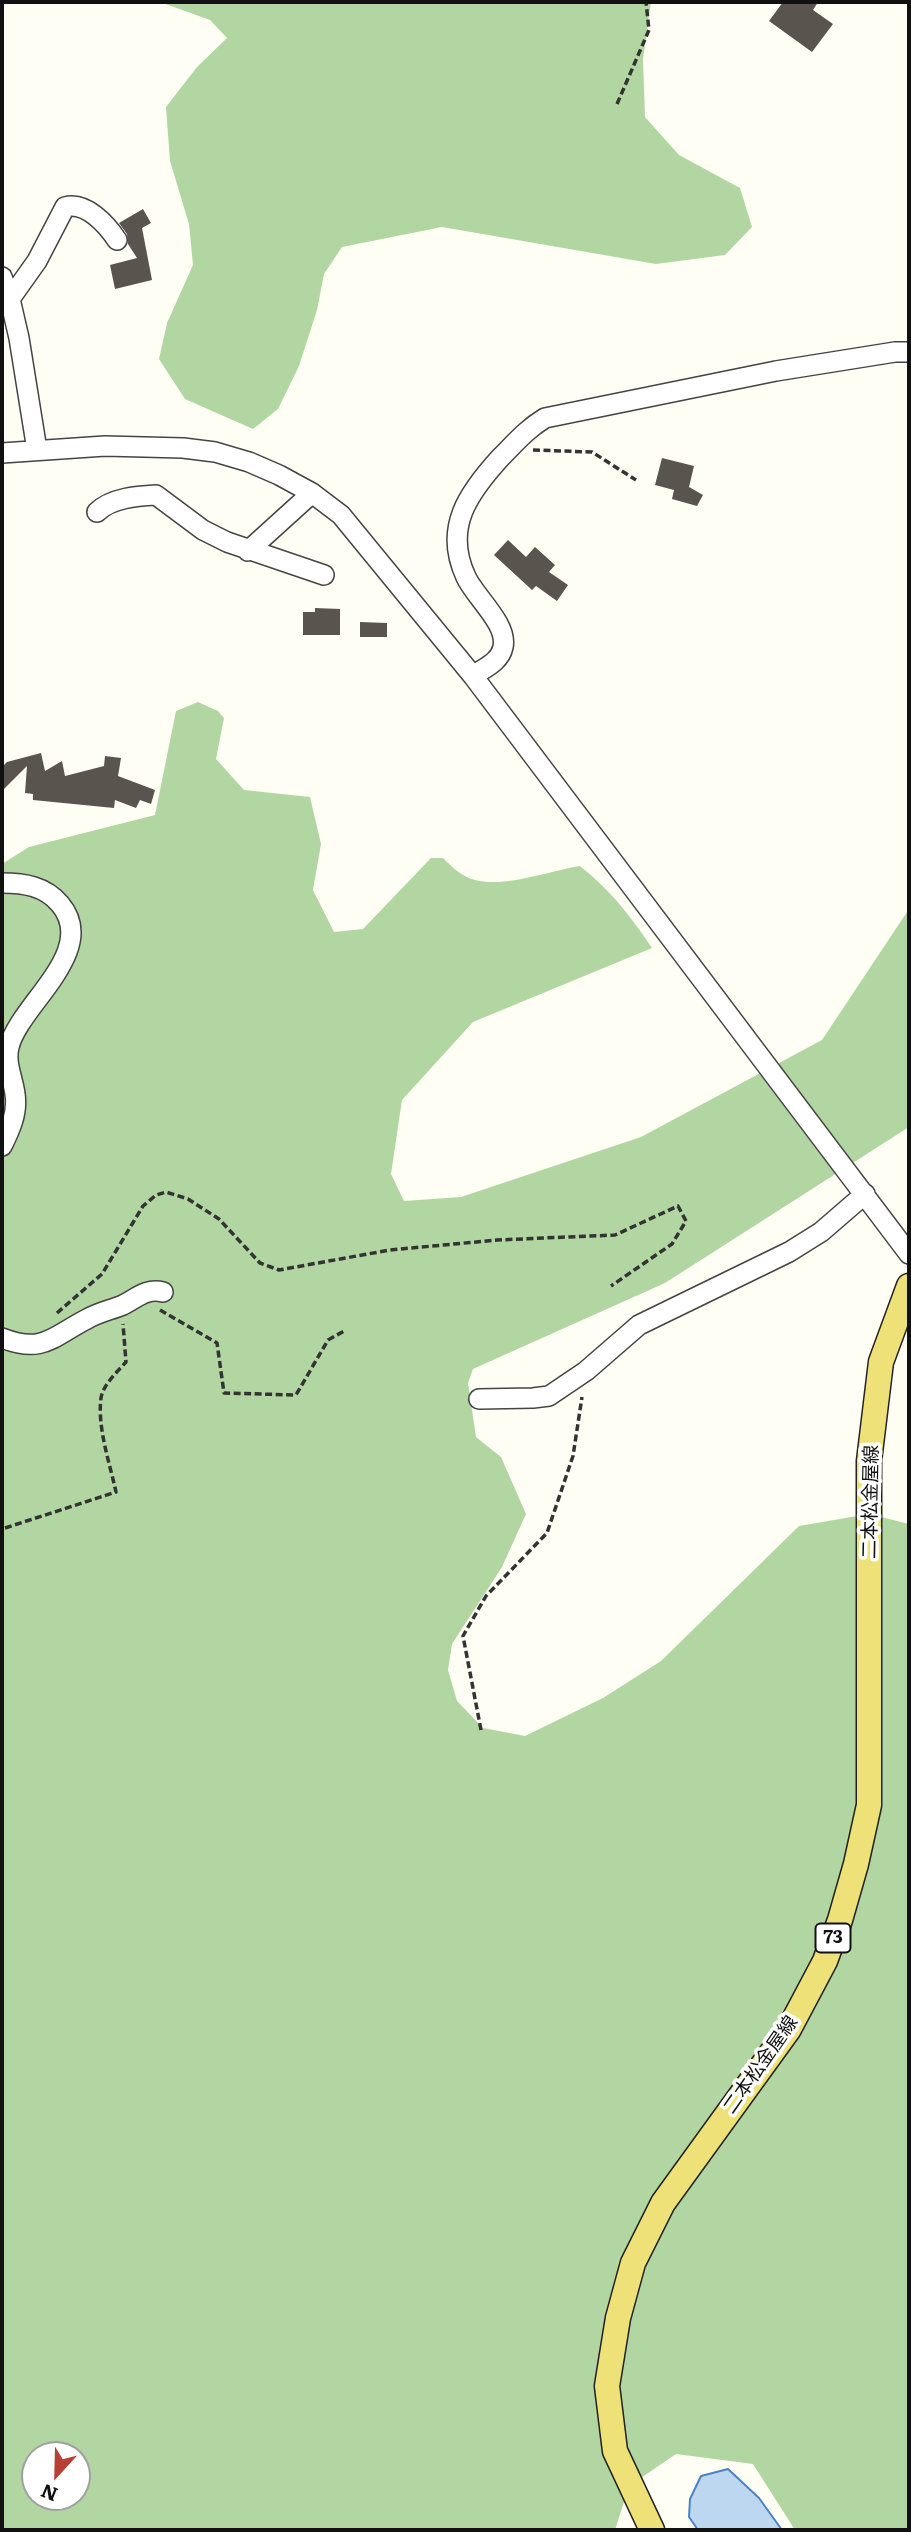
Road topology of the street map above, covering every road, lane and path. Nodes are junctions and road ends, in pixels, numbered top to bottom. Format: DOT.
graph roads {
  1 [pos="646,2"];
  2 [pos="617,104"];
  3 [pos="117,240"];
  4 [pos="2,277"];
  5 [pos="10,299"];
  6 [pos="10,342"];
  7 [pos="909,352"];
  8 [pos="510,449"];
  9 [pos="37,450"];
  10 [pos="2,453"];
  11 [pos="636,480"];
  12 [pos="312,493"];
  13 [pos="97,512"];
  14 [pos="248,551"];
  15 [pos="324,575"];
  16 [pos="473,676"];
  17 [pos="2,883"];
  18 [pos="2,1146"];
  19 [pos="865,1194"];
  20 [pos="909,1254"];
  21 [pos="611,1286"];
  22 [pos="909,1286"];
  23 [pos="163,1292"];
  24 [pos="122,1305"];
  25 [pos="55,1315"];
  26 [pos="344,1331"];
  27 [pos="2,1338"];
  28 [pos="586,1371"];
  29 [pos="479,1399"];
  30 [pos="5,1528"];
  31 [pos="481,1730"];
  32 [pos="652,2530"];
  1 -- 2 [label="path"];
  3 -- 5 [label="street"];
  4 -- 5 [label="street"];
  5 -- 6 [label="street"];
  6 -- 9 [label="street"];
  7 -- 8 [label="street"];
  8 -- 11 [label="path"];
  8 -- 16 [label="street"];
  9 -- 10 [label="street"];
  9 -- 12 [label="street"];
  12 -- 14 [label="street"];
  12 -- 16 [label="street"];
  13 -- 14 [label="street"];
  14 -- 15 [label="street"];
  16 -- 19 [label="street"];
  17 -- 18 [label="street"];
  19 -- 20 [label="street"];
  19 -- 28 [label="street"];
  21 -- 25 [label="path"];
  22 -- 32 [label="main road, 二本松金屋線 / 73"];
  23 -- 24 [label="street"];
  23 -- 26 [label="path"];
  24 -- 27 [label="street"];
  24 -- 30 [label="path"];
  28 -- 29 [label="street"];
  28 -- 31 [label="path"];
}
